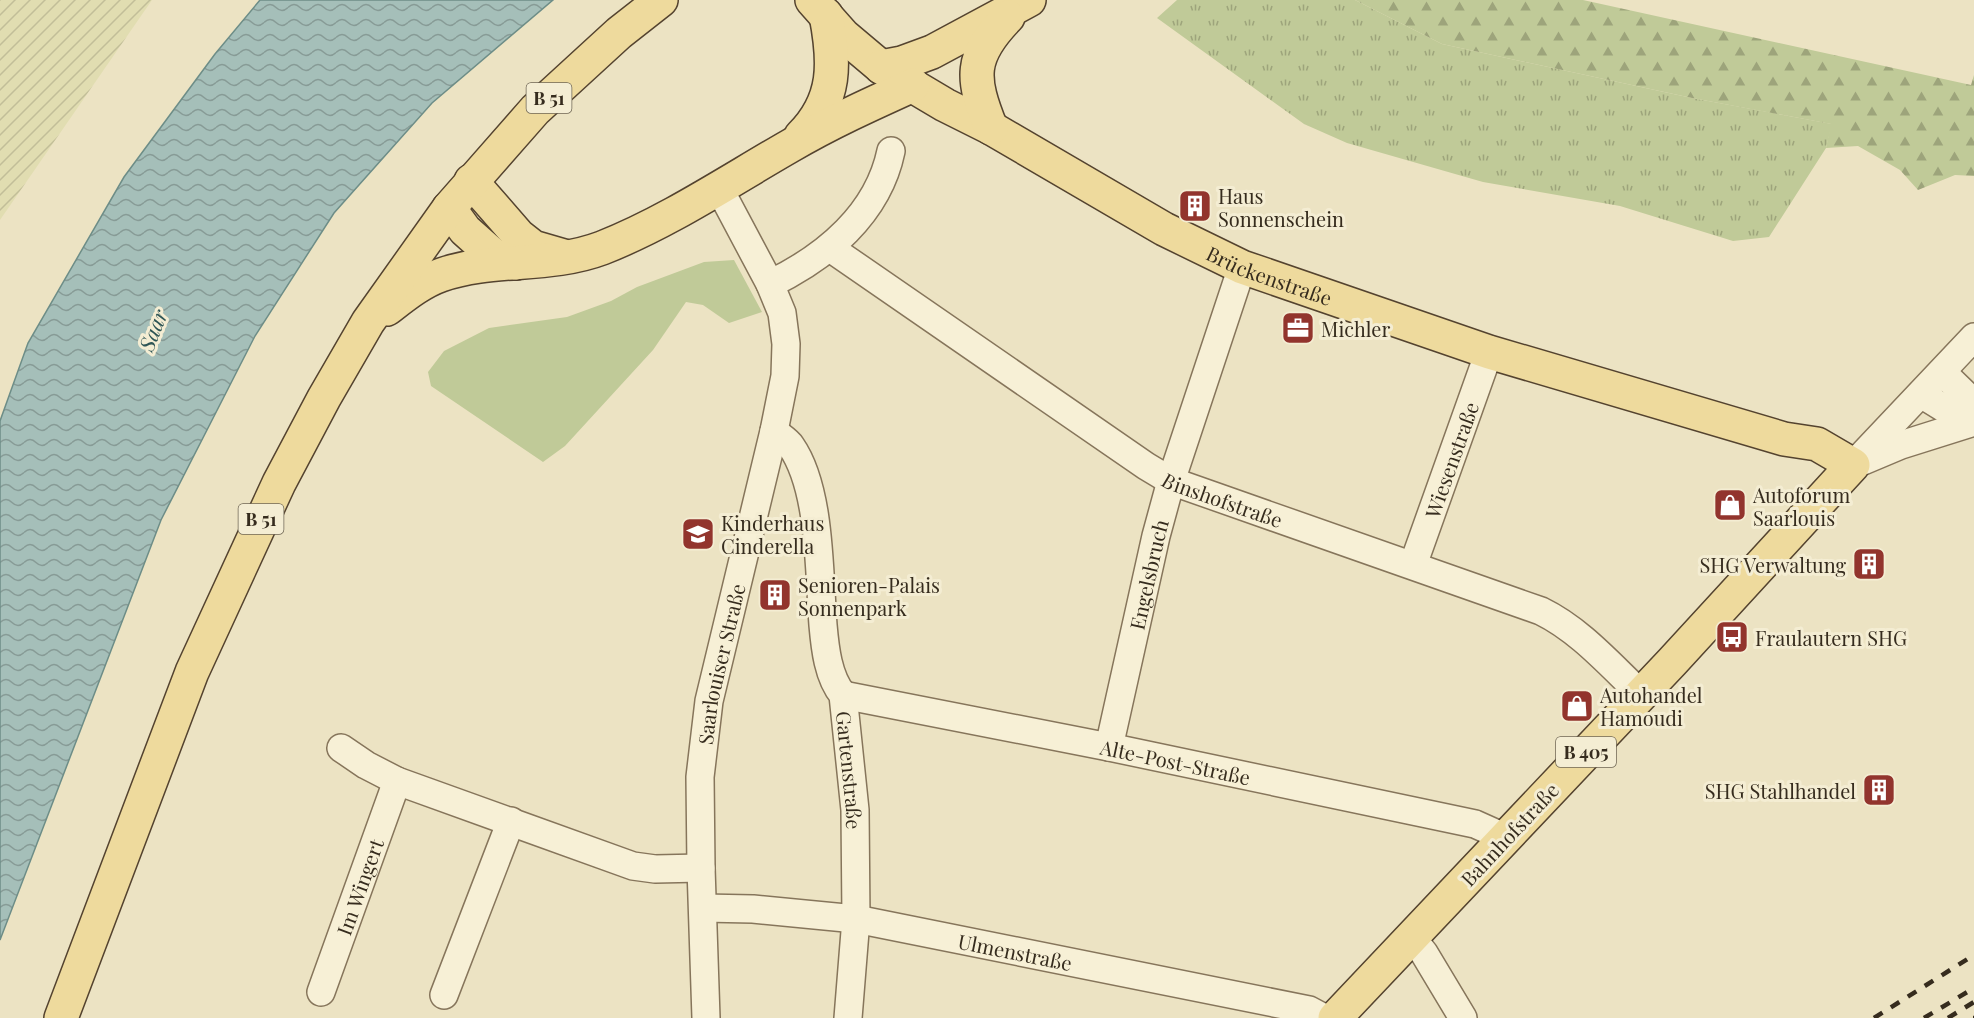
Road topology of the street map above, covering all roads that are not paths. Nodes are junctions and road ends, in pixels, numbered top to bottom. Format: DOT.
graph roads {
  1 [pos="661,0"];
  2 [pos="1023,3"];
  3 [pos="819,8"];
  4 [pos="881,67"];
  5 [pos="913,85"];
  6 [pos="992,128"];
  7 [pos="792,144"];
  8 [pos="891,151"];
  9 [pos="471,181"];
  10 [pos="719,188"];
  11 [pos="449,208"];
  12 [pos="830,248"];
  13 [pos="569,257"];
  14 [pos="516,263"];
  15 [pos="1242,267"];
  16 [pos="770,284"];
  17 [pos="368,322"];
  18 [pos="1974,337"];
  19 [pos="1489,352"];
  20 [pos="1942,372"];
  21 [pos="1922,394"];
  22 [pos="1972,416"];
  23 [pos="774,431"];
  24 [pos="1844,475"];
  25 [pos="1171,481"];
  26 [pos="1413,565"];
  27 [pos="843,695"];
  28 [pos="1641,695"];
  29 [pos="1109,747"];
  30 [pos="341,748"];
  31 [pos="397,781"];
  32 [pos="511,821"];
  33 [pos="1504,837"];
  34 [pos="701,868"];
  35 [pos="703,908"];
  36 [pos="856,919"];
  37 [pos="1412,938"];
  38 [pos="321,992"];
  39 [pos="444,995"];
  40 [pos="61,1018"];
  41 [pos="706,1018"];
  42 [pos="848,1018"];
  43 [pos="1324,1018"];
  44 [pos="1335,1018"];
  45 [pos="1463,1018"];
  1 -- 9 [label="main road, B 51"];
  2 -- 4 [label="main road"];
  2 -- 6 [label="main road"];
  3 -- 4 [label="main road, Brückenstraße"];
  3 -- 7 [label="main road, B 51"];
  4 -- 5 [label="main road, Brückenstraße"];
  5 -- 6 [label="main road, Brückenstraße"];
  5 -- 7 [label="main road, B 51"];
  6 -- 15 [label="main road, Brückenstraße"];
  7 -- 10 [label="main road, B 51"];
  8 -- 12 [label="street"];
  9 -- 11 [label="main road, B 51"];
  9 -- 13 [label="main road, B 51"];
  10 -- 13 [label="main road, B 51"];
  10 -- 16 [label="street, Saarlouiser Straße"];
  11 -- 14 [label="main road, B 51"];
  11 -- 17 [label="main road, B 51"];
  12 -- 16 [label="street"];
  12 -- 25 [label="street, Binshofstraße"];
  13 -- 14 [label="main road, B 51"];
  14 -- 17 [label="main road, B 51"];
  15 -- 19 [label="main road, Brückenstraße"];
  15 -- 25 [label="street, Engelsbruch"];
  16 -- 23 [label="street, Saarlouiser Straße"];
  17 -- 40 [label="main road, B 51"];
  18 -- 20 [label="street, Bahnhofstraße"];
  19 -- 24 [label="main road, Brückenstraße"];
  19 -- 26 [label="street, Wiesenstraße"];
  20 -- 21 [label="street, Bahnhofstraße"];
  20 -- 22 [label="street"];
  21 -- 22 [label="street"];
  21 -- 24 [label="street, Bahnhofstraße"];
  22 -- 24 [label="street, Bahnhofstraße"];
  23 -- 27 [label="street, Gartenstraße"];
  23 -- 34 [label="street, Saarlouiser Straße"];
  24 -- 28 [label="main road, Bahnhofstraße / B 405"];
  25 -- 26 [label="street, Binshofstraße"];
  25 -- 29 [label="street, Engelsbruch"];
  26 -- 28 [label="street, Binshofstraße"];
  27 -- 29 [label="street, Alte-Post-Straße"];
  27 -- 36 [label="street, Gartenstraße"];
  28 -- 33 [label="main road, Bahnhofstraße / B 405"];
  29 -- 33 [label="street, Alte-Post-Straße"];
  30 -- 31 [label="street"];
  31 -- 32 [label="street"];
  31 -- 38 [label="street, Im Wingert"];
  32 -- 34 [label="street"];
  32 -- 39 [label="street"];
  33 -- 37 [label="main road, Bahnhofstraße / B 405"];
  34 -- 35 [label="street, Saarlouiser Straße"];
  35 -- 36 [label="street, Ulmenstraße"];
  35 -- 41 [label="street, Saarlouiser Straße"];
  36 -- 42 [label="street, Gartenstraße"];
  36 -- 43 [label="street, Ulmenstraße"];
  37 -- 44 [label="main road, Bahnhofstraße / B 405"];
  37 -- 45 [label="street"];
}
